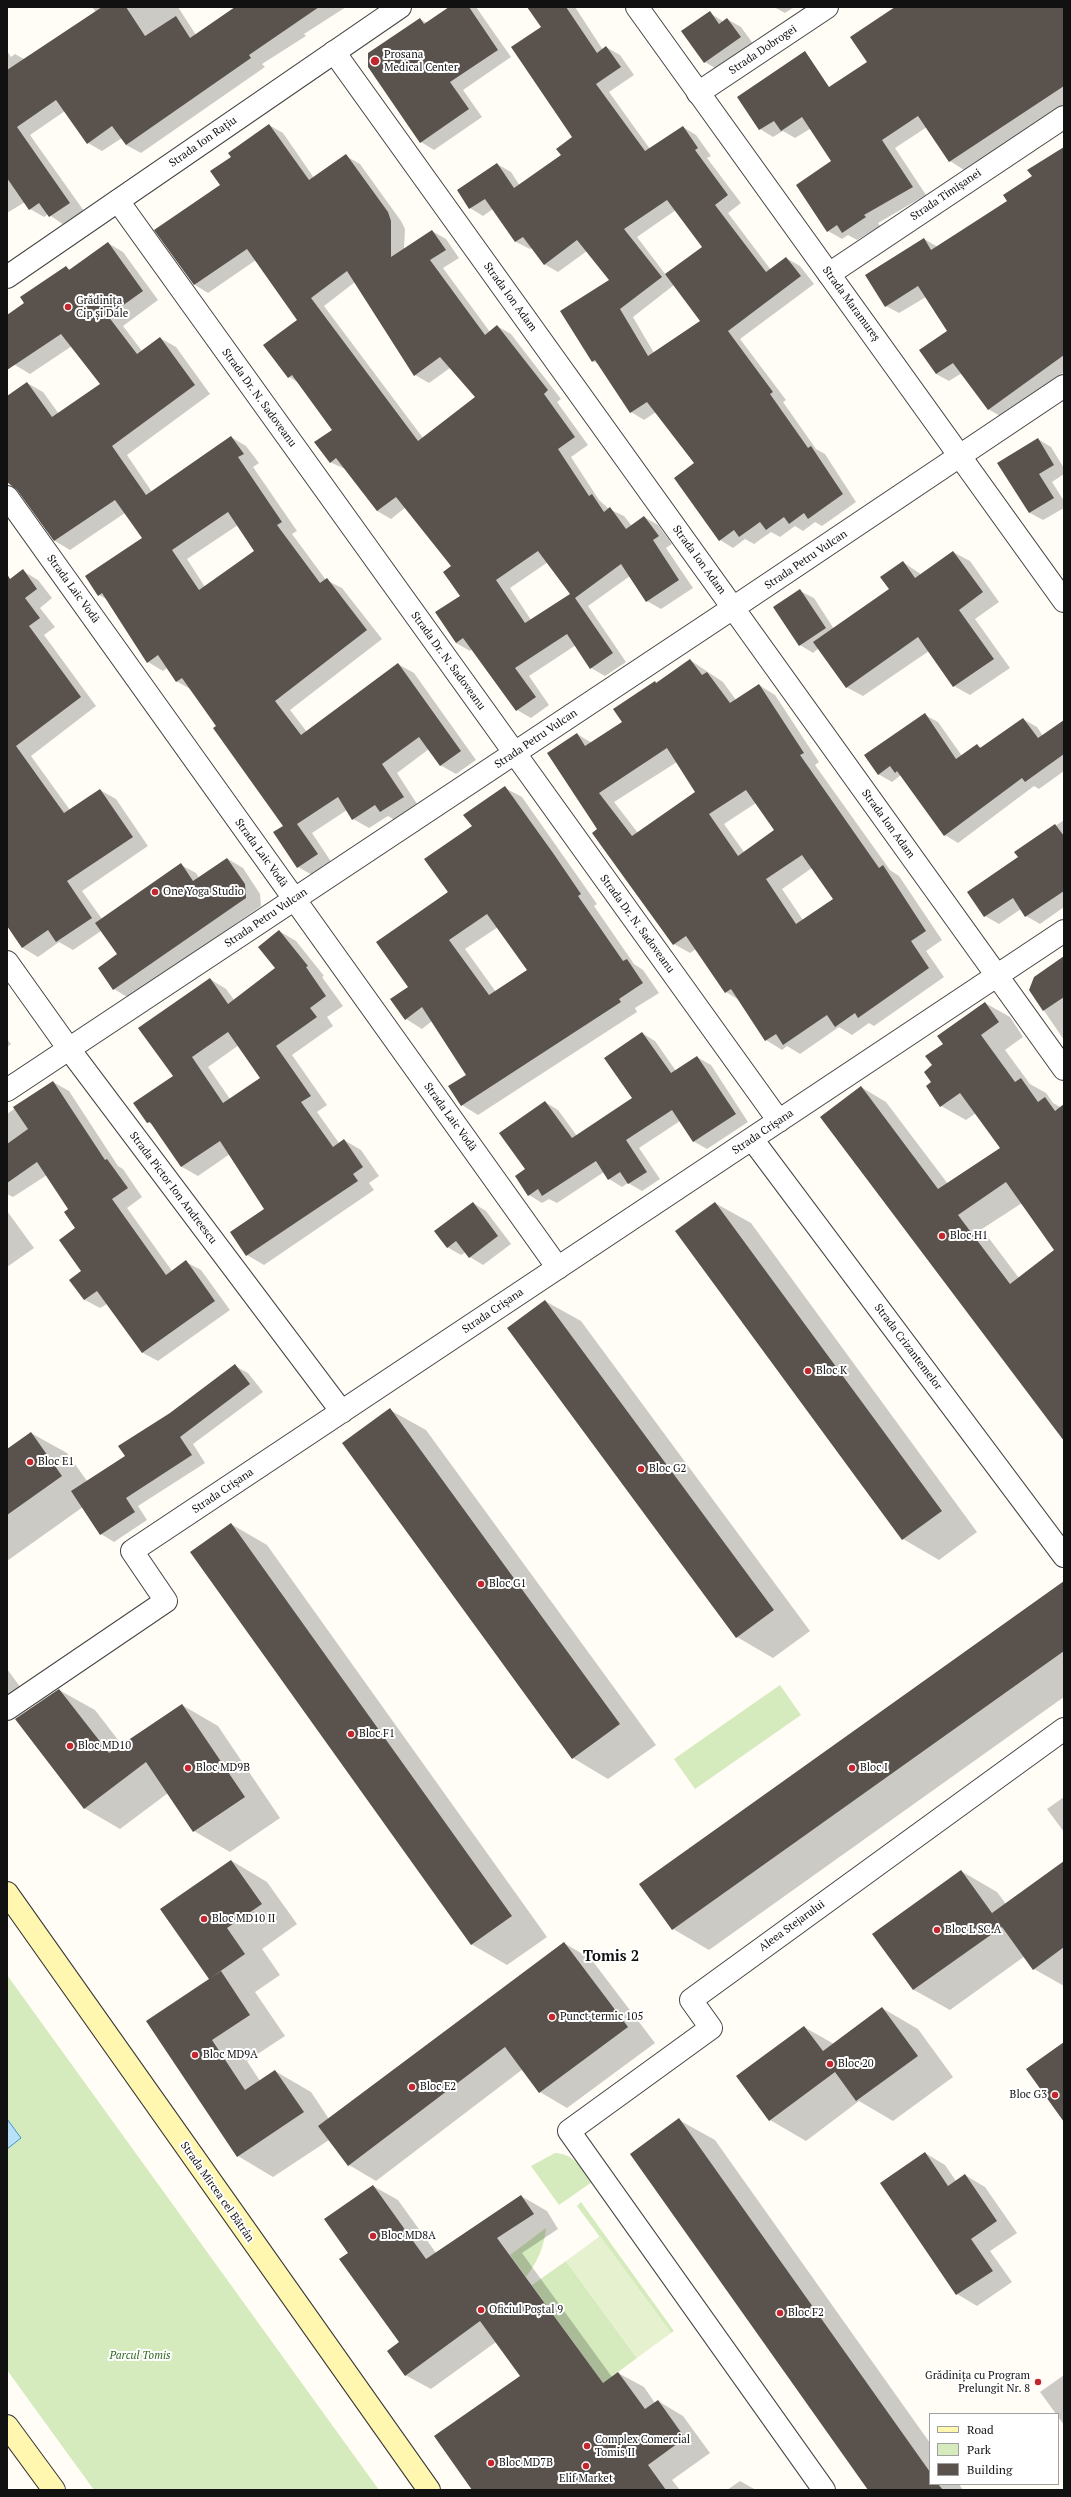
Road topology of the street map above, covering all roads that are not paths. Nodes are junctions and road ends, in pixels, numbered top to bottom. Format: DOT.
graph roads {
  1 [pos="400,7"];
  2 [pos="637,7"];
  3 [pos="827,7"];
  4 [pos="334,52"];
  5 [pos="698,93"];
  6 [pos="1064,117"];
  7 [pos="118,201"];
  8 [pos="828,274"];
  9 [pos="7,277"];
  10 [pos="1064,386"];
  11 [pos="961,456"];
  12 [pos="7,497"];
  13 [pos="1064,601"];
  14 [pos="733,608"];
  15 [pos="514,754"];
  16 [pos="294,899"];
  17 [pos="1064,931"];
  18 [pos="7,962"];
  19 [pos="997,976"];
  20 [pos="69,1049"];
  21 [pos="1064,1069"];
  22 [pos="7,1090"];
  23 [pos="779,1121"];
  24 [pos="752,1139"];
  25 [pos="558,1268"];
  26 [pos="342,1412"];
  27 [pos="1064,1556"];
  28 [pos="7,1709"];
  29 [pos="1064,1729"];
  30 [pos="7,1893"];
  31 [pos="7,2426"];
  32 [pos="54,2490"];
  33 [pos="429,2490"];
  34 [pos="824,2490"];
  1 -- 4 [label="street, Strada Ion Rațiu"];
  2 -- 5 [label="street, Strada Maramureș"];
  3 -- 5 [label="street, Strada Dobrogei"];
  4 -- 7 [label="street, Strada Ion Rațiu"];
  4 -- 14 [label="street, Strada Ion Adam"];
  5 -- 8 [label="street, Strada Maramureș"];
  6 -- 8 [label="street, Strada Timișanei"];
  7 -- 9 [label="street, Strada Ion Rațiu"];
  7 -- 15 [label="street, Strada Dr. N. Sadoveanu"];
  8 -- 11 [label="street, Strada Maramureș"];
  10 -- 11 [label="street, Strada Petru Vulcan"];
  11 -- 13 [label="street, Strada Maramureș"];
  11 -- 14 [label="street, Strada Petru Vulcan"];
  12 -- 16 [label="street, Strada Laic Vodă"];
  14 -- 15 [label="street, Strada Petru Vulcan"];
  14 -- 19 [label="street, Strada Ion Adam"];
  15 -- 16 [label="street, Strada Petru Vulcan"];
  15 -- 23 [label="street, Strada Dr. N. Sadoveanu"];
  16 -- 20 [label="street, Strada Petru Vulcan"];
  16 -- 25 [label="street, Strada Laic Vodă"];
  17 -- 19 [label="street, Strada Crișana"];
  18 -- 20 [label="street, Strada Pictor Ion Andreescu"];
  19 -- 21 [label="street, Strada Ion Adam"];
  19 -- 23 [label="street, Strada Crișana"];
  20 -- 22 [label="street, Strada Petru Vulcan"];
  20 -- 26 [label="street, Strada Pictor Ion Andreescu"];
  23 -- 24 [label="street, Strada Crișana"];
  24 -- 25 [label="street, Strada Crișana"];
  24 -- 27 [label="street, Strada Crizantemelor"];
  25 -- 26 [label="street, Strada Crișana"];
  26 -- 28 [label="street, Strada Crișana"];
  29 -- 34 [label="street, Aleea Stejarului"];
  30 -- 33 [label="main road, Strada Mircea cel Bătrân"];
  31 -- 32 [label="main road"];
}
